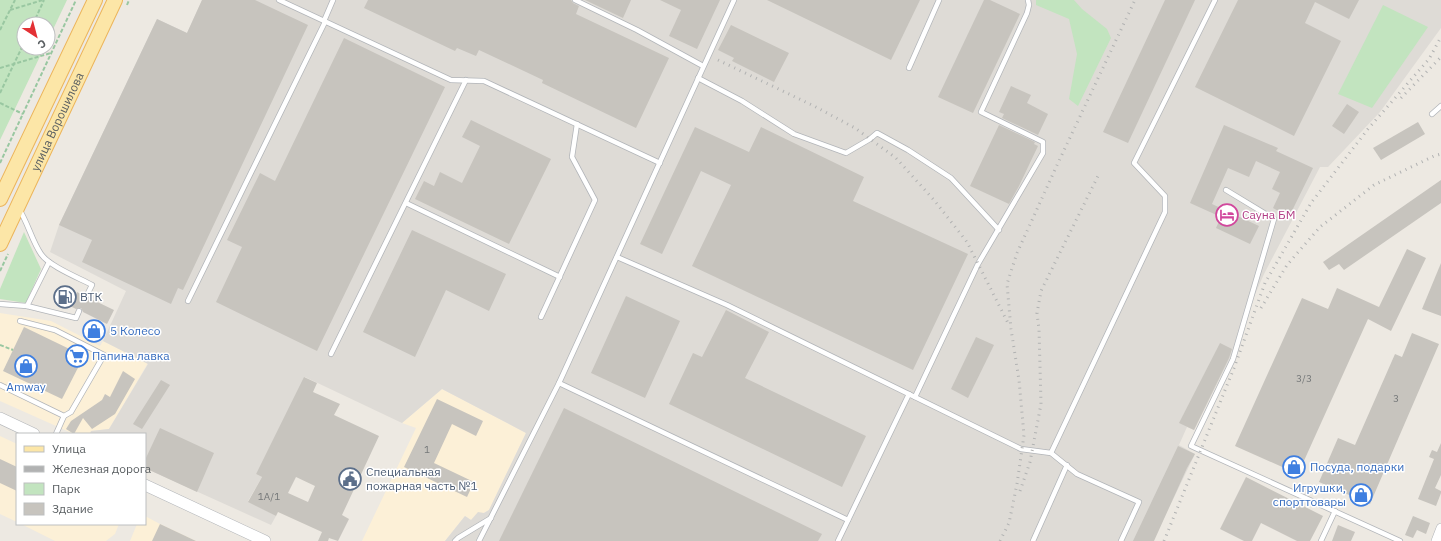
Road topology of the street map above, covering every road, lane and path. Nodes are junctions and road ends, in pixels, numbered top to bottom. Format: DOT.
graph roads {
  1 [pos="15,0"];
  2 [pos="44,0"];
  3 [pos="76,0"];
  4 [pos="95,0"];
  5 [pos="116,0"];
  6 [pos="279,0"];
  7 [pos="333,0"];
  8 [pos="574,0"];
  9 [pos="734,0"];
  10 [pos="940,0"];
  11 [pos="1028,0"];
  12 [pos="1215,0"];
  13 [pos="10,10"];
  14 [pos="37,16"];
  15 [pos="324,22"];
  16 [pos="0,30"];
  17 [pos="56,42"];
  18 [pos="18,56"];
  19 [pos="41,56"];
  20 [pos="50,56"];
  21 [pos="14,64"];
  22 [pos="703,66"];
  23 [pos="0,68"];
  24 [pos="908,68"];
  25 [pos="698,78"];
  26 [pos="466,80"];
  27 [pos="0,93"];
  28 [pos="0,103"];
  29 [pos="1441,106"];
  30 [pos="23,114"];
  31 [pos="1432,114"];
  32 [pos="577,124"];
  33 [pos="0,162"];
  34 [pos="660,163"];
  35 [pos="3,184"];
  36 [pos="1226,190"];
  37 [pos="0,199"];
  38 [pos="406,203"];
  39 [pos="17,207"];
  40 [pos="999,230"];
  41 [pos="0,244"];
  42 [pos="617,257"];
  43 [pos="49,262"];
  44 [pos="560,277"];
  45 [pos="86,297"];
  46 [pos="188,301"];
  47 [pos="0,304"];
  48 [pos="27,306"];
  49 [pos="80,311"];
  50 [pos="541,317"];
  51 [pos="20,321"];
  52 [pos="0,344"];
  53 [pos="13,350"];
  54 [pos="331,354"];
  55 [pos="559,383"];
  56 [pos="0,385"];
  57 [pos="909,394"];
  58 [pos="915,397"];
  59 [pos="64,416"];
  60 [pos="0,418"];
  61 [pos="32,433"];
  62 [pos="56,433"];
  63 [pos="1051,453"];
  64 [pos="1067,465"];
  65 [pos="146,485"];
  66 [pos="1335,511"];
  67 [pos="491,518"];
  68 [pos="848,520"];
  69 [pos="1441,528"];
  70 [pos="265,541"];
  71 [pos="455,541"];
  72 [pos="480,541"];
  73 [pos="838,541"];
  74 [pos="1032,541"];
  75 [pos="1121,541"];
  76 [pos="1321,541"];
  77 [pos="1400,541"];
  78 [pos="1436,541"];
  1 -- 13 [label="path"];
  2 -- 13 [label="path"];
  2 -- 14 [label="path"];
  3 -- 17 [label="path"];
  4 -- 35 [label="main road, улица Ворошилова"];
  5 -- 39 [label="main road, улица Ворошилова"];
  6 -- 15 [label="lane"];
  7 -- 15 [label="lane"];
  8 -- 22 [label="lane"];
  9 -- 22 [label="lane"];
  10 -- 24 [label="lane"];
  11 -- 40 [label="lane"];
  12 -- 63 [label="lane"];
  13 -- 16 [label="path"];
  15 -- 26 [label="lane"];
  15 -- 46 [label="lane"];
  18 -- 21 [label="path"];
  19 -- 21 [label="path"];
  20 -- 30 [label="path"];
  21 -- 23 [label="path"];
  21 -- 27 [label="path"];
  22 -- 25 [label="lane"];
  25 -- 34 [label="lane"];
  25 -- 40 [label="lane"];
  26 -- 32 [label="lane"];
  26 -- 38 [label="lane"];
  28 -- 30 [label="path"];
  29 -- 31 [label="lane"];
  30 -- 33 [label="path"];
  32 -- 34 [label="lane"];
  32 -- 44 [label="lane"];
  34 -- 42 [label="lane"];
  35 -- 37 [label="main road, улица Ворошилова"];
  36 -- 66 [label="lane"];
  38 -- 44 [label="lane"];
  38 -- 54 [label="lane"];
  39 -- 41 [label="main road, улица Ворошилова"];
  39 -- 43 [label="lane"];
  40 -- 58 [label="lane"];
  42 -- 55 [label="lane"];
  42 -- 57 [label="lane"];
  43 -- 45 [label="lane"];
  43 -- 48 [label="lane"];
  44 -- 50 [label="lane"];
  47 -- 48 [label="lane"];
  48 -- 49 [label="lane"];
  51 -- 59 [label="lane"];
  52 -- 53 [label="path"];
  55 -- 67 [label="lane"];
  55 -- 68 [label="lane"];
  56 -- 59 [label="lane"];
  57 -- 58 [label="lane"];
  57 -- 68 [label="lane"];
  58 -- 63 [label="lane"];
  59 -- 62 [label="lane"];
  60 -- 61 [label="street"];
  63 -- 64 [label="lane"];
  64 -- 74 [label="lane"];
  64 -- 75 [label="lane"];
  65 -- 70 [label="street"];
  66 -- 76 [label="lane"];
  66 -- 77 [label="lane"];
  67 -- 71 [label="lane"];
  67 -- 72 [label="lane"];
  68 -- 73 [label="lane"];
  69 -- 78 [label="street"];
}
